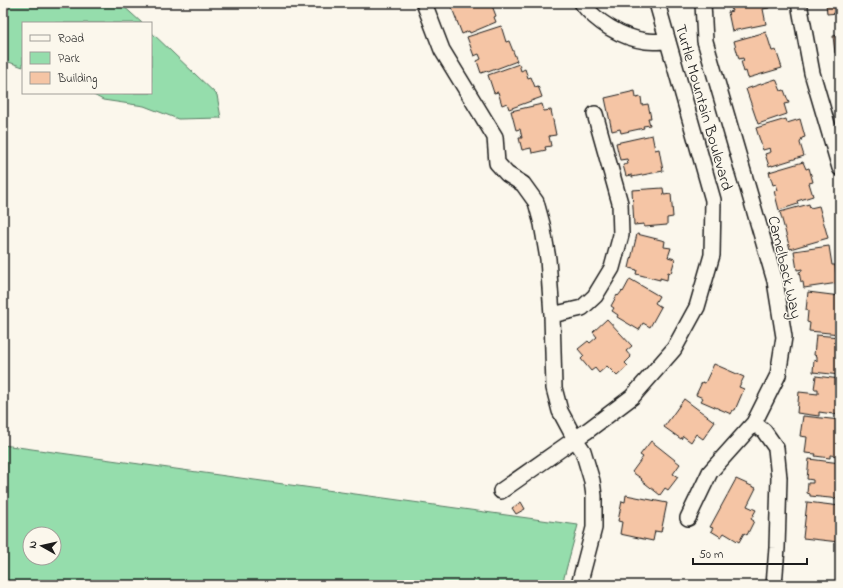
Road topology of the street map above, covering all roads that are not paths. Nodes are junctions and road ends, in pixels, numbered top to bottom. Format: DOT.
graph roads {
  1 [pos="424,3"];
  2 [pos="582,3"];
  3 [pos="657,3"];
  4 [pos="703,3"];
  5 [pos="799,3"];
  6 [pos="668,41"];
  7 [pos="595,114"];
  8 [pos="840,168"];
  9 [pos="552,315"];
  10 [pos="754,423"];
  11 [pos="575,439"];
  12 [pos="501,491"];
  13 [pos="688,518"];
  14 [pos="579,585"];
  15 [pos="774,585"];
  1 -- 9 [label="street"];
  2 -- 6 [label="street"];
  3 -- 6 [label="street, Turtle Mountain Boulevard"];
  4 -- 10 [label="street, Camelback Way"];
  5 -- 8 [label="street"];
  6 -- 11 [label="street, Turtle Mountain Boulevard"];
  7 -- 9 [label="street"];
  9 -- 11 [label="street"];
  10 -- 13 [label="street, Camelback Way"];
  10 -- 15 [label="street"];
  11 -- 12 [label="street, Turtle Mountain Boulevard"];
  11 -- 14 [label="street"];
}
